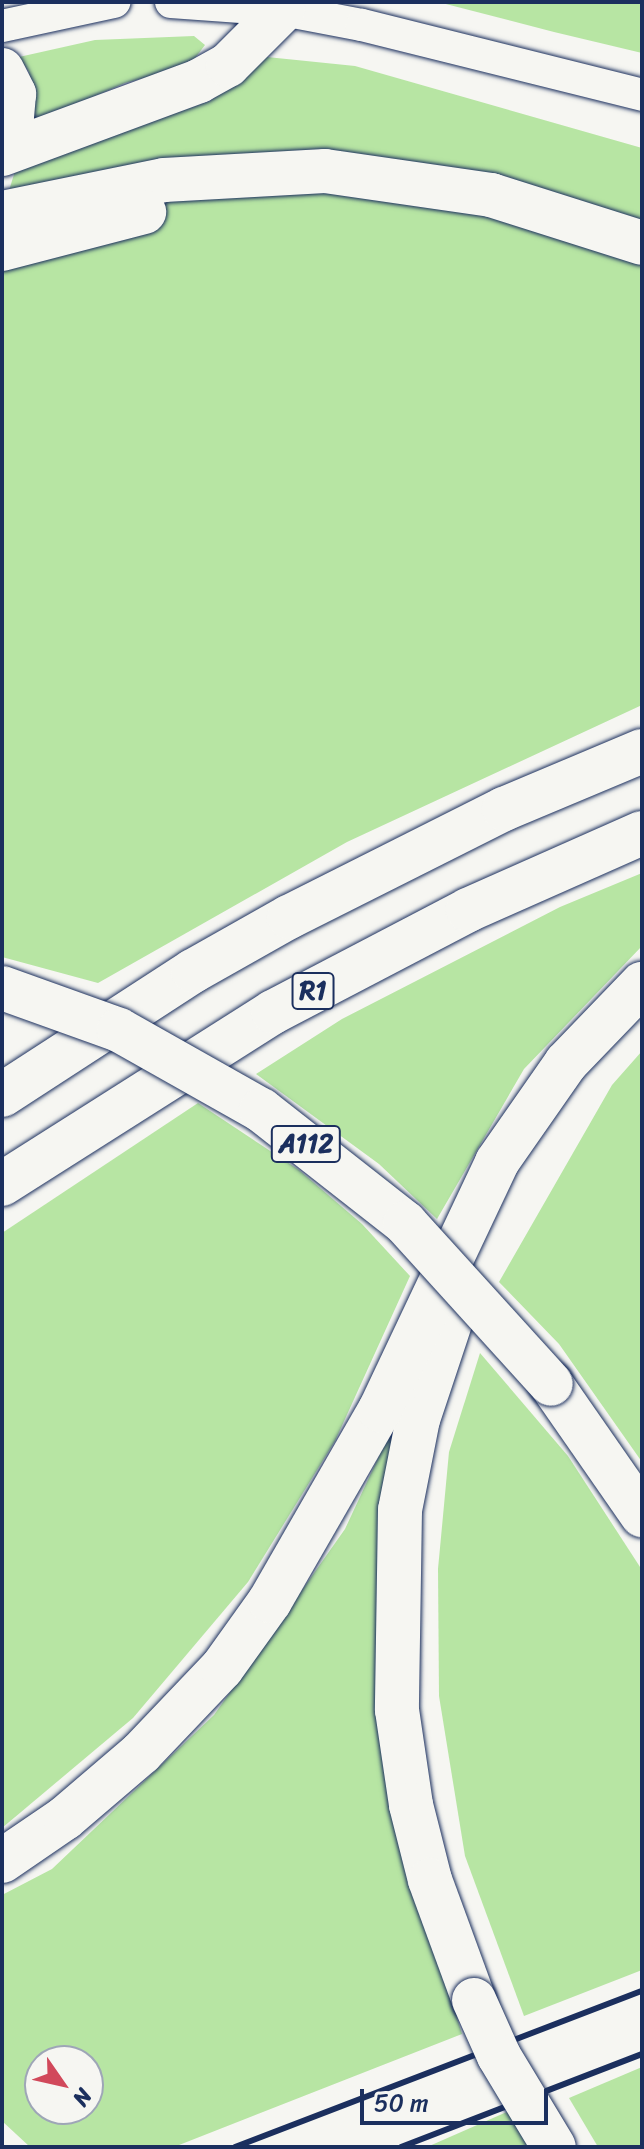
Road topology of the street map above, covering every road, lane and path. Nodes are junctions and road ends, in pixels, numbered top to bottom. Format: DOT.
graph roads {
  1 [pos="114,2"];
  2 [pos="171,2"];
  3 [pos="283,10"];
  4 [pos="2,26"];
  5 [pos="2,70"];
  6 [pos="642,95"];
  7 [pos="2,133"];
  8 [pos="2,154"];
  9 [pos="2,213"];
  10 [pos="642,243"];
  11 [pos="2,249"];
  12 [pos="642,261"];
  13 [pos="642,751"];
  14 [pos="642,833"];
  15 [pos="642,984"];
  16 [pos="2,988"];
  17 [pos="2,1095"];
  18 [pos="543,1098"];
  19 [pos="2,1184"];
  20 [pos="642,1515"];
  21 [pos="2,1861"];
  22 [pos="554,2147"];
  1 -- 4 [label="street"];
  2 -- 3 [label="street"];
  3 -- 6 [label="street"];
  3 -- 8 [label="highway"];
  5 -- 7 [label="highway"];
  9 -- 10 [label="highway"];
  11 -- 12 [label="highway"];
  13 -- 17 [label="highway"];
  14 -- 19 [label="highway, R1"];
  15 -- 18 [label="highway"];
  16 -- 20 [label="highway, A112, bridge"];
  18 -- 21 [label="highway"];
  18 -- 22 [label="highway, bridge"];
}
